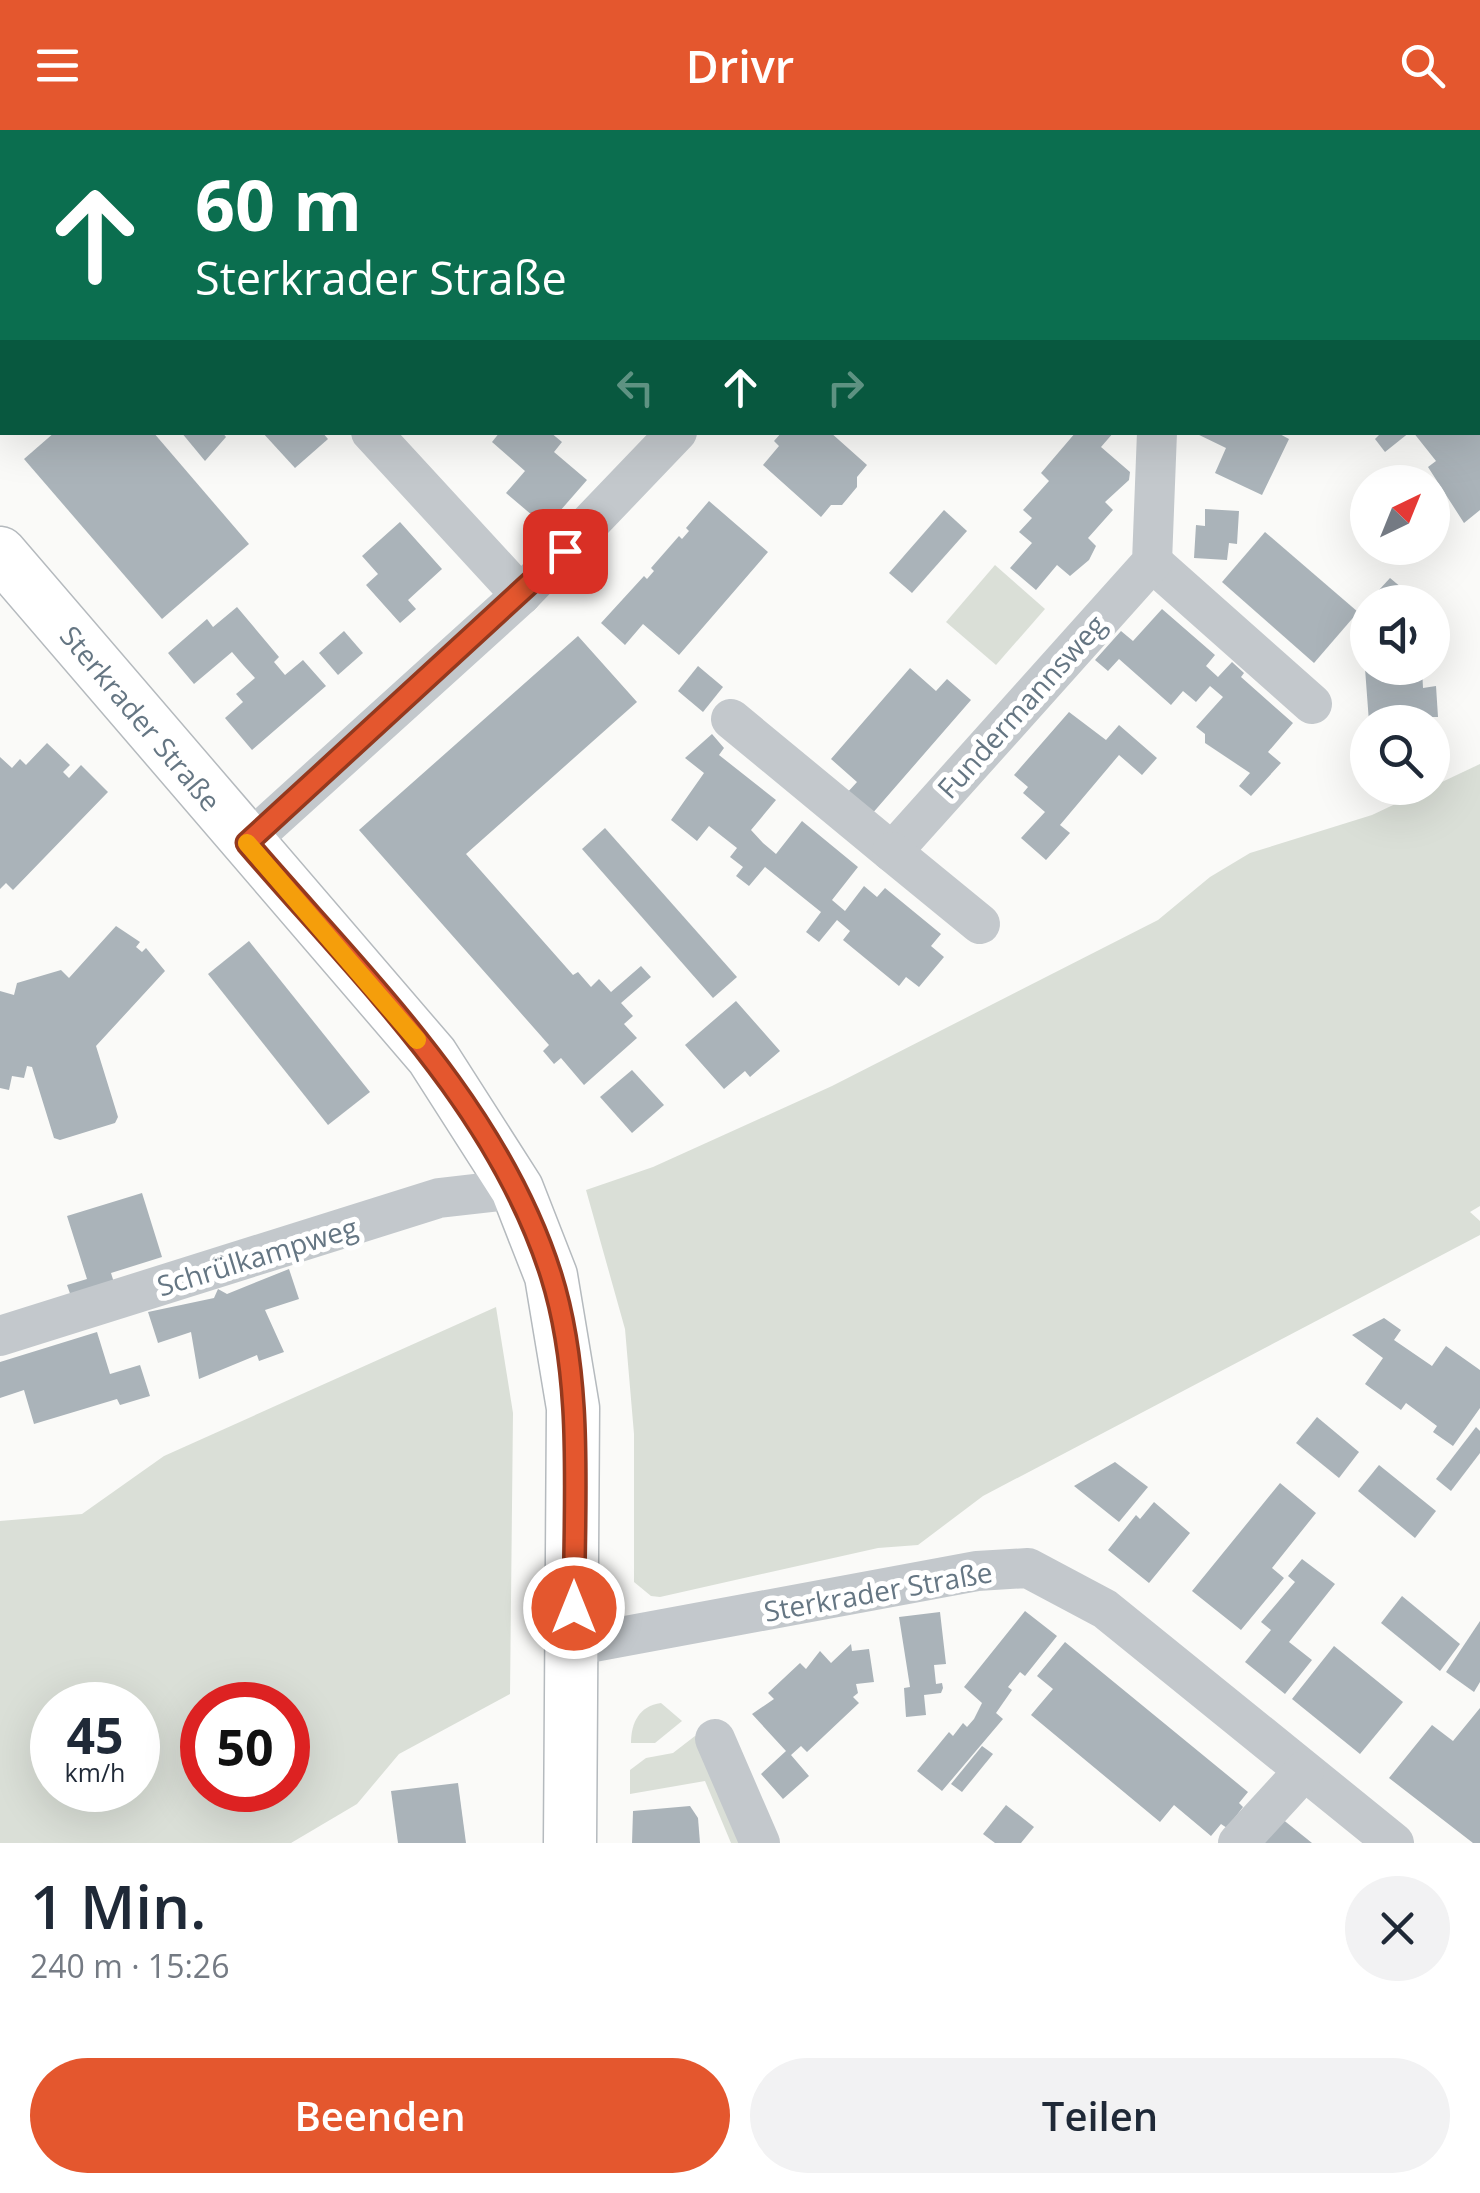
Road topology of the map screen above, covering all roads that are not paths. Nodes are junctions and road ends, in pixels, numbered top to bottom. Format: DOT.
graph roads {
  1 [pos="375,435"];
  2 [pos="674,435"];
  3 [pos="1157,435"];
  4 [pos="0,553"];
  5 [pos="1152,562"];
  6 [pos="520,595"];
  7 [pos="1312,704"];
  8 [pos="731,719"];
  9 [pos="247,843"];
  10 [pos="892,852"];
  11 [pos="980,924"];
  12 [pos="516,1189"];
  13 [pos="0,1336"];
  14 [pos="573,1627"];
  15 [pos="715,1739"];
  16 [pos="1304,1771"];
  17 [pos="570,1843"];
  18 [pos="760,1843"];
  19 [pos="1238,1843"];
  20 [pos="1394,1843"];
  1 -- 6 [label="street"];
  2 -- 6 [label="street"];
  3 -- 5 [label="street"];
  4 -- 9 [label="main road, Sterkrader Straße"];
  5 -- 7 [label="street"];
  5 -- 10 [label="street, Fundermannsweg"];
  6 -- 9 [label="street"];
  8 -- 10 [label="street"];
  9 -- 12 [label="main road, Sterkrader Straße"];
  10 -- 11 [label="street"];
  12 -- 13 [label="street, Schrülkampweg"];
  12 -- 14 [label="main road, Sterkrader Straße"];
  14 -- 16 [label="street, Sterkrader Straße"];
  14 -- 17 [label="main road, Sterkrader Straße"];
  15 -- 18 [label="street"];
  16 -- 19 [label="street"];
  16 -- 20 [label="street, Sterkrader Straße"];
}
